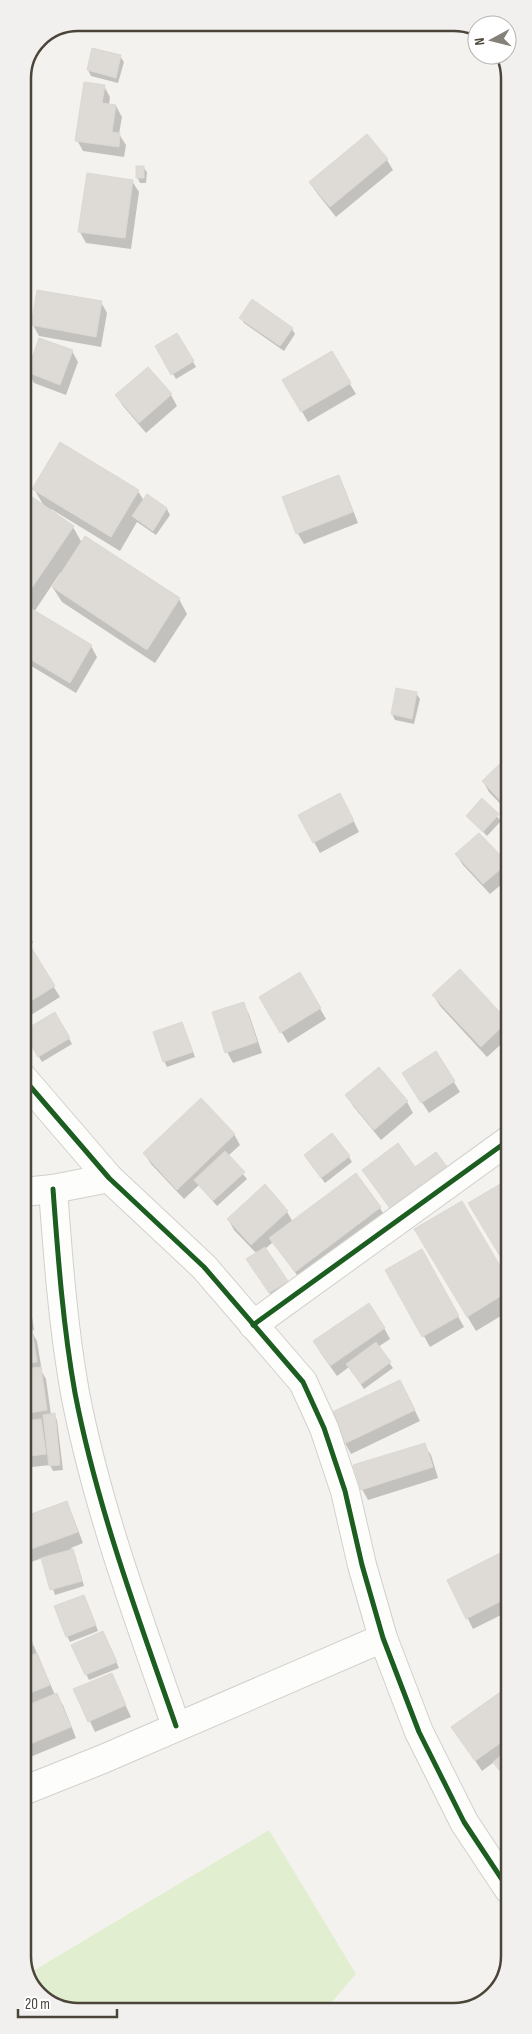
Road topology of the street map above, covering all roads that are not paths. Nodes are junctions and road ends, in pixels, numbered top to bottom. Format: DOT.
graph roads {
  1 [pos="31,1087"];
  2 [pos="501,1146"];
  3 [pos="109,1178"];
  4 [pos="52,1190"];
  5 [pos="31,1191"];
  6 [pos="254,1326"];
  7 [pos="383,1638"];
  8 [pos="176,1726"];
  9 [pos="31,1788"];
  10 [pos="501,1877"];
  1 -- 3 [label="street"];
  2 -- 6 [label="street"];
  3 -- 4 [label="street"];
  3 -- 6 [label="street"];
  4 -- 5 [label="street"];
  4 -- 8 [label="street"];
  6 -- 7 [label="street"];
  7 -- 8 [label="street"];
  7 -- 10 [label="street"];
  8 -- 9 [label="street"];
}
